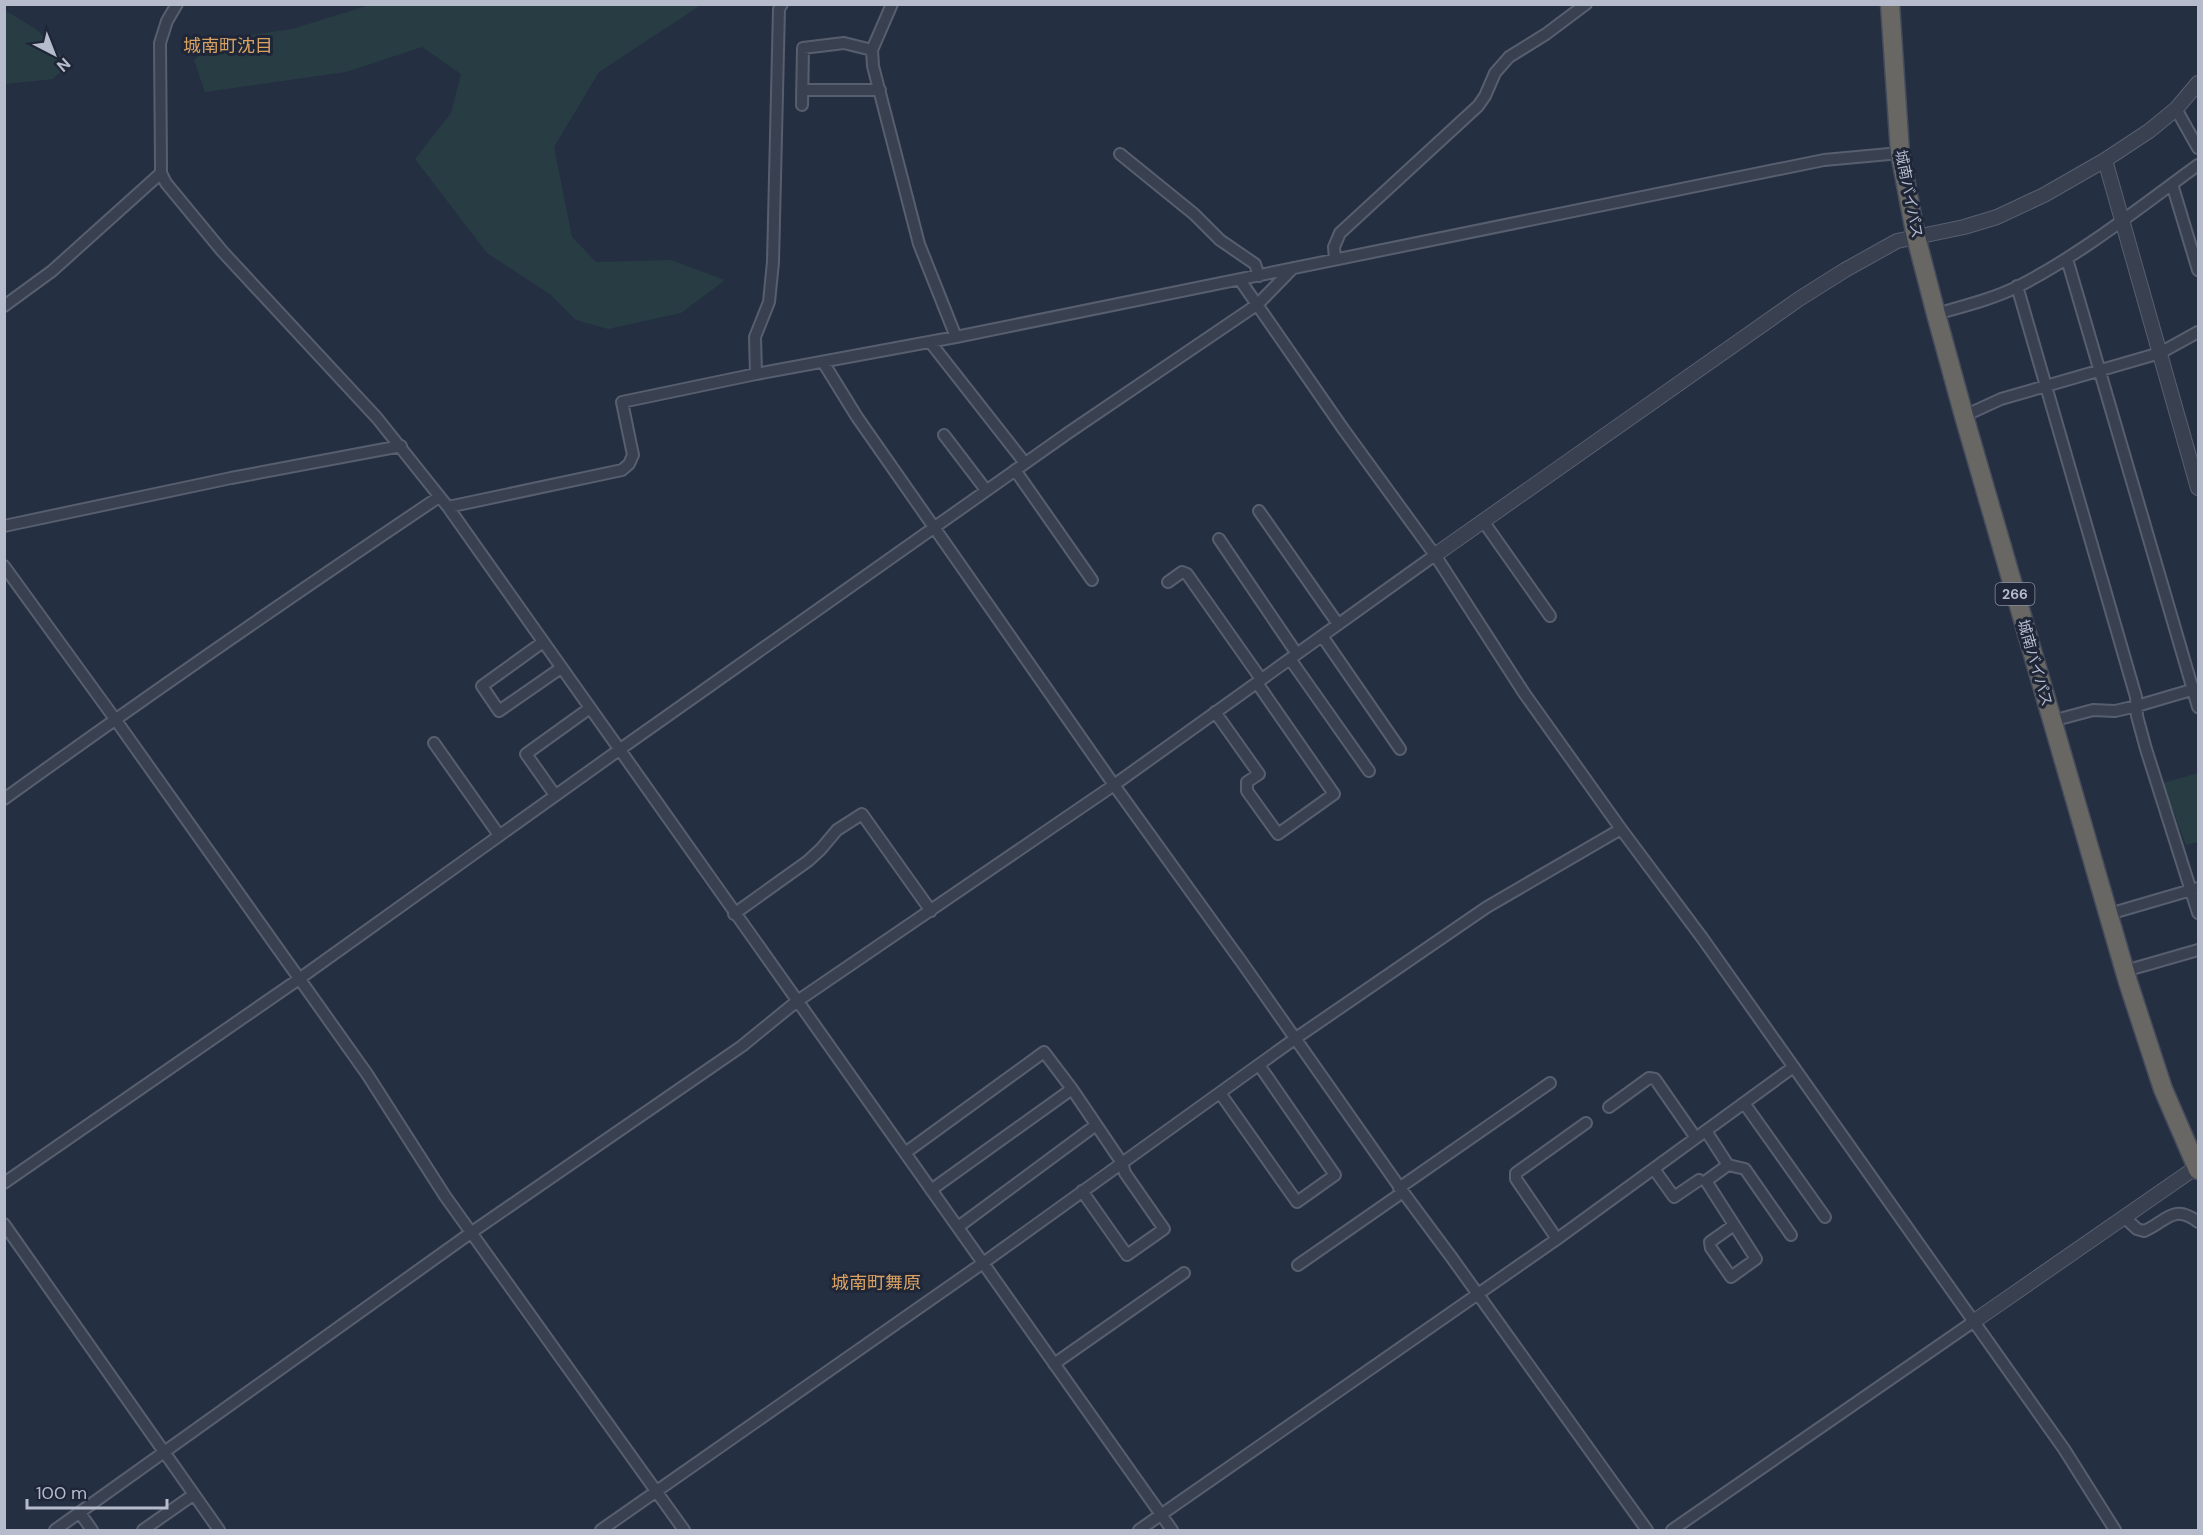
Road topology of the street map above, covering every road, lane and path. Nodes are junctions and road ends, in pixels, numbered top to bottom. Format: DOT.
graph roads {
  1 [pos="177,4"];
  2 [pos="782,4"];
  3 [pos="892,4"];
  4 [pos="1586,4"];
  5 [pos="1890,4"];
  6 [pos="872,50"];
  7 [pos="2199,83"];
  8 [pos="802,90"];
  9 [pos="880,90"];
  10 [pos="802,105"];
  11 [pos="2176,109"];
  12 [pos="2199,148"];
  13 [pos="1900,153"];
  14 [pos="1120,154"];
  15 [pos="2104,160"];
  16 [pos="2199,165"];
  17 [pos="161,173"];
  18 [pos="2172,184"];
  19 [pos="2122,220"];
  20 [pos="2199,232"];
  21 [pos="1916,237"];
  22 [pos="2189,238"];
  23 [pos="1335,259"];
  24 [pos="2067,259"];
  25 [pos="1293,268"];
  26 [pos="2199,270"];
  27 [pos="1259,276"];
  28 [pos="1240,280"];
  29 [pos="2018,286"];
  30 [pos="1257,304"];
  31 [pos="4,306"];
  32 [pos="1936,314"];
  33 [pos="2199,332"];
  34 [pos="956,337"];
  35 [pos="930,342"];
  36 [pos="2160,354"];
  37 [pos="823,362"];
  38 [pos="2100,371"];
  39 [pos="756,374"];
  40 [pos="2048,387"];
  41 [pos="1964,416"];
  42 [pos="944,435"];
  43 [pos="401,446"];
  44 [pos="1020,467"];
  45 [pos="2199,488"];
  46 [pos="986,490"];
  47 [pos="440,497"];
  48 [pos="448,507"];
  49 [pos="1259,511"];
  50 [pos="1484,521"];
  51 [pos="4,526"];
  52 [pos="935,527"];
  53 [pos="1219,539"];
  54 [pos="1435,555"];
  55 [pos="4,566"];
  56 [pos="1092,580"];
  57 [pos="1168,582"];
  58 [pos="1550,616"];
  59 [pos="1338,624"];
  60 [pos="1322,636"];
  61 [pos="543,642"];
  62 [pos="1294,656"];
  63 [pos="561,668"];
  64 [pos="1259,681"];
  65 [pos="2196,689"];
  66 [pos="2137,706"];
  67 [pos="2199,707"];
  68 [pos="590,708"];
  69 [pos="1215,712"];
  70 [pos="115,719"];
  71 [pos="2052,721"];
  72 [pos="434,743"];
  73 [pos="1400,749"];
  74 [pos="619,750"];
  75 [pos="1370,771"];
  76 [pos="1114,785"];
  77 [pos="555,795"];
  78 [pos="4,799"];
  79 [pos="1621,829"];
  80 [pos="499,835"];
  81 [pos="2195,889"];
  82 [pos="931,911"];
  83 [pos="734,914"];
  84 [pos="2109,914"];
  85 [pos="2199,914"];
  86 [pos="2199,950"];
  87 [pos="2125,971"];
  88 [pos="299,979"];
  89 [pos="796,1002"];
  90 [pos="1296,1038"];
  91 [pos="1259,1065"];
  92 [pos="1792,1068"];
  93 [pos="1550,1083"];
  94 [pos="1072,1089"];
  95 [pos="1220,1093"];
  96 [pos="1744,1103"];
  97 [pos="1609,1107"];
  98 [pos="1586,1123"];
  99 [pos="1096,1125"];
  100 [pos="1706,1131"];
  101 [pos="1696,1138"];
  102 [pos="904,1153"];
  103 [pos="1122,1163"];
  104 [pos="1728,1165"];
  105 [pos="2198,1168"];
  106 [pos="1654,1169"];
  107 [pos="1699,1180"];
  108 [pos="4,1183"];
  109 [pos="931,1190"];
  110 [pos="1401,1190"];
  111 [pos="1082,1191"];
  112 [pos="1825,1217"];
  113 [pos="2124,1217"];
  114 [pos="2199,1222"];
  115 [pos="4,1224"];
  116 [pos="1734,1225"];
  117 [pos="958,1227"];
  118 [pos="472,1232"];
  119 [pos="1791,1235"];
  120 [pos="1557,1239"];
  121 [pos="983,1263"];
  122 [pos="1298,1265"];
  123 [pos="1184,1273"];
  124 [pos="1477,1294"];
  125 [pos="1973,1322"];
  126 [pos="1054,1364"];
  127 [pos="163,1451"];
  128 [pos="656,1492"];
  129 [pos="193,1495"];
  130 [pos="80,1513"];
  131 [pos="1161,1515"];
  132 [pos="55,1530"];
  133 [pos="92,1530"];
  134 [pos="143,1530"];
  135 [pos="219,1530"];
  136 [pos="601,1530"];
  137 [pos="684,1530"];
  138 [pos="1139,1530"];
  139 [pos="1172,1530"];
  140 [pos="1647,1530"];
  141 [pos="1672,1530"];
  142 [pos="2115,1530"];
  1 -- 17 [label="street"];
  2 -- 39 [label="street"];
  3 -- 6 [label="street"];
  4 -- 23 [label="street"];
  5 -- 13 [label="highway, 城南バイパス / 266"];
  6 -- 8 [label="street"];
  6 -- 9 [label="street"];
  7 -- 11 [label="street"];
  8 -- 9 [label="street"];
  8 -- 10 [label="street"];
  9 -- 34 [label="street"];
  11 -- 12 [label="street"];
  11 -- 15 [label="street"];
  13 -- 21 [label="highway, 城南バイパス / 266"];
  13 -- 23 [label="street"];
  14 -- 27 [label="street"];
  15 -- 19 [label="street"];
  15 -- 21 [label="street"];
  16 -- 18 [label="street"];
  17 -- 31 [label="street"];
  17 -- 43 [label="street"];
  18 -- 19 [label="street"];
  18 -- 22 [label="street"];
  19 -- 24 [label="street"];
  19 -- 36 [label="street"];
  20 -- 22 [label="street"];
  21 -- 32 [label="highway, 城南バイパス / 266"];
  21 -- 50 [label="street"];
  22 -- 26 [label="street"];
  23 -- 25 [label="street"];
  24 -- 29 [label="street"];
  24 -- 38 [label="street"];
  25 -- 27 [label="street"];
  25 -- 30 [label="street"];
  27 -- 28 [label="street"];
  28 -- 30 [label="street"];
  28 -- 34 [label="street"];
  29 -- 32 [label="street"];
  29 -- 40 [label="street"];
  30 -- 44 [label="street"];
  30 -- 54 [label="street"];
  32 -- 41 [label="highway, 城南バイパス / 266"];
  33 -- 36 [label="street"];
  34 -- 35 [label="street"];
  35 -- 37 [label="street"];
  35 -- 44 [label="street"];
  36 -- 38 [label="street"];
  36 -- 45 [label="street"];
  37 -- 39 [label="street"];
  37 -- 52 [label="street"];
  38 -- 40 [label="street"];
  38 -- 65 [label="street"];
  39 -- 48 [label="street"];
  40 -- 41 [label="street"];
  40 -- 66 [label="street"];
  41 -- 71 [label="highway, 城南バイパス / 266"];
  42 -- 46 [label="street"];
  43 -- 47 [label="street"];
  43 -- 51 [label="street"];
  44 -- 46 [label="street"];
  44 -- 56 [label="street"];
  46 -- 52 [label="street"];
  47 -- 48 [label="street"];
  47 -- 70 [label="street"];
  48 -- 61 [label="street"];
  49 -- 59 [label="street"];
  50 -- 54 [label="street"];
  50 -- 58 [label="street"];
  52 -- 74 [label="street"];
  52 -- 76 [label="street"];
  53 -- 62 [label="street"];
  54 -- 59 [label="street"];
  54 -- 79 [label="street"];
  55 -- 70 [label="street"];
  57 -- 64 [label="street"];
  59 -- 60 [label="street"];
  60 -- 62 [label="street"];
  60 -- 73 [label="street"];
  61 -- 63 [label="street"];
  61 -- 63 [label="street"];
  62 -- 64 [label="street"];
  62 -- 75 [label="street"];
  63 -- 68 [label="street"];
  64 -- 69 [label="street"];
  64 -- 69 [label="street"];
  65 -- 66 [label="street"];
  65 -- 67 [label="street"];
  66 -- 71 [label="street"];
  66 -- 81 [label="street"];
  68 -- 74 [label="street"];
  68 -- 77 [label="street"];
  69 -- 76 [label="street"];
  70 -- 78 [label="street"];
  70 -- 88 [label="street"];
  71 -- 84 [label="highway, 城南バイパス / 266"];
  72 -- 80 [label="street"];
  74 -- 77 [label="street"];
  74 -- 83 [label="street"];
  76 -- 82 [label="street"];
  76 -- 90 [label="street"];
  77 -- 80 [label="street"];
  79 -- 90 [label="street"];
  79 -- 92 [label="street"];
  80 -- 88 [label="street"];
  81 -- 84 [label="street"];
  81 -- 85 [label="street"];
  82 -- 83 [label="street"];
  82 -- 89 [label="street"];
  83 -- 89 [label="street"];
  84 -- 87 [label="highway, 城南バイパス / 266"];
  86 -- 87 [label="street"];
  87 -- 105 [label="highway, 城南バイパス / 266"];
  88 -- 108 [label="street"];
  88 -- 118 [label="street"];
  89 -- 102 [label="street"];
  89 -- 118 [label="street"];
  90 -- 91 [label="street"];
  90 -- 110 [label="street"];
  91 -- 95 [label="street"];
  91 -- 95 [label="street"];
  92 -- 96 [label="street"];
  92 -- 125 [label="street"];
  93 -- 110 [label="street"];
  94 -- 99 [label="street"];
  94 -- 102 [label="street"];
  94 -- 109 [label="street"];
  95 -- 103 [label="street"];
  96 -- 100 [label="street"];
  96 -- 112 [label="street"];
  97 -- 101 [label="street"];
  98 -- 120 [label="street"];
  99 -- 103 [label="street"];
  99 -- 117 [label="street"];
  100 -- 101 [label="street"];
  100 -- 104 [label="street"];
  101 -- 106 [label="street"];
  102 -- 109 [label="street"];
  103 -- 111 [label="street"];
  103 -- 111 [label="street"];
  104 -- 116 [label="street"];
  104 -- 119 [label="street"];
  105 -- 113 [label="street"];
  106 -- 107 [label="street"];
  106 -- 120 [label="street"];
  109 -- 117 [label="street"];
  110 -- 122 [label="street"];
  110 -- 124 [label="street"];
  111 -- 121 [label="street"];
  113 -- 114 [label="street"];
  113 -- 125 [label="street"];
  115 -- 127 [label="street"];
  116 -- 116 [label="street"];
  117 -- 121 [label="street"];
  118 -- 127 [label="street"];
  118 -- 128 [label="street"];
  120 -- 124 [label="street"];
  121 -- 126 [label="street"];
  121 -- 128 [label="street"];
  123 -- 126 [label="street"];
  124 -- 131 [label="street"];
  124 -- 140 [label="street"];
  125 -- 141 [label="street"];
  125 -- 142 [label="street"];
  126 -- 131 [label="street"];
  127 -- 129 [label="street"];
  127 -- 130 [label="street"];
  128 -- 136 [label="street"];
  128 -- 137 [label="street"];
  129 -- 134 [label="street"];
  129 -- 135 [label="street"];
  130 -- 132 [label="street"];
  130 -- 133 [label="street"];
  131 -- 138 [label="street"];
  131 -- 139 [label="street"];
}
